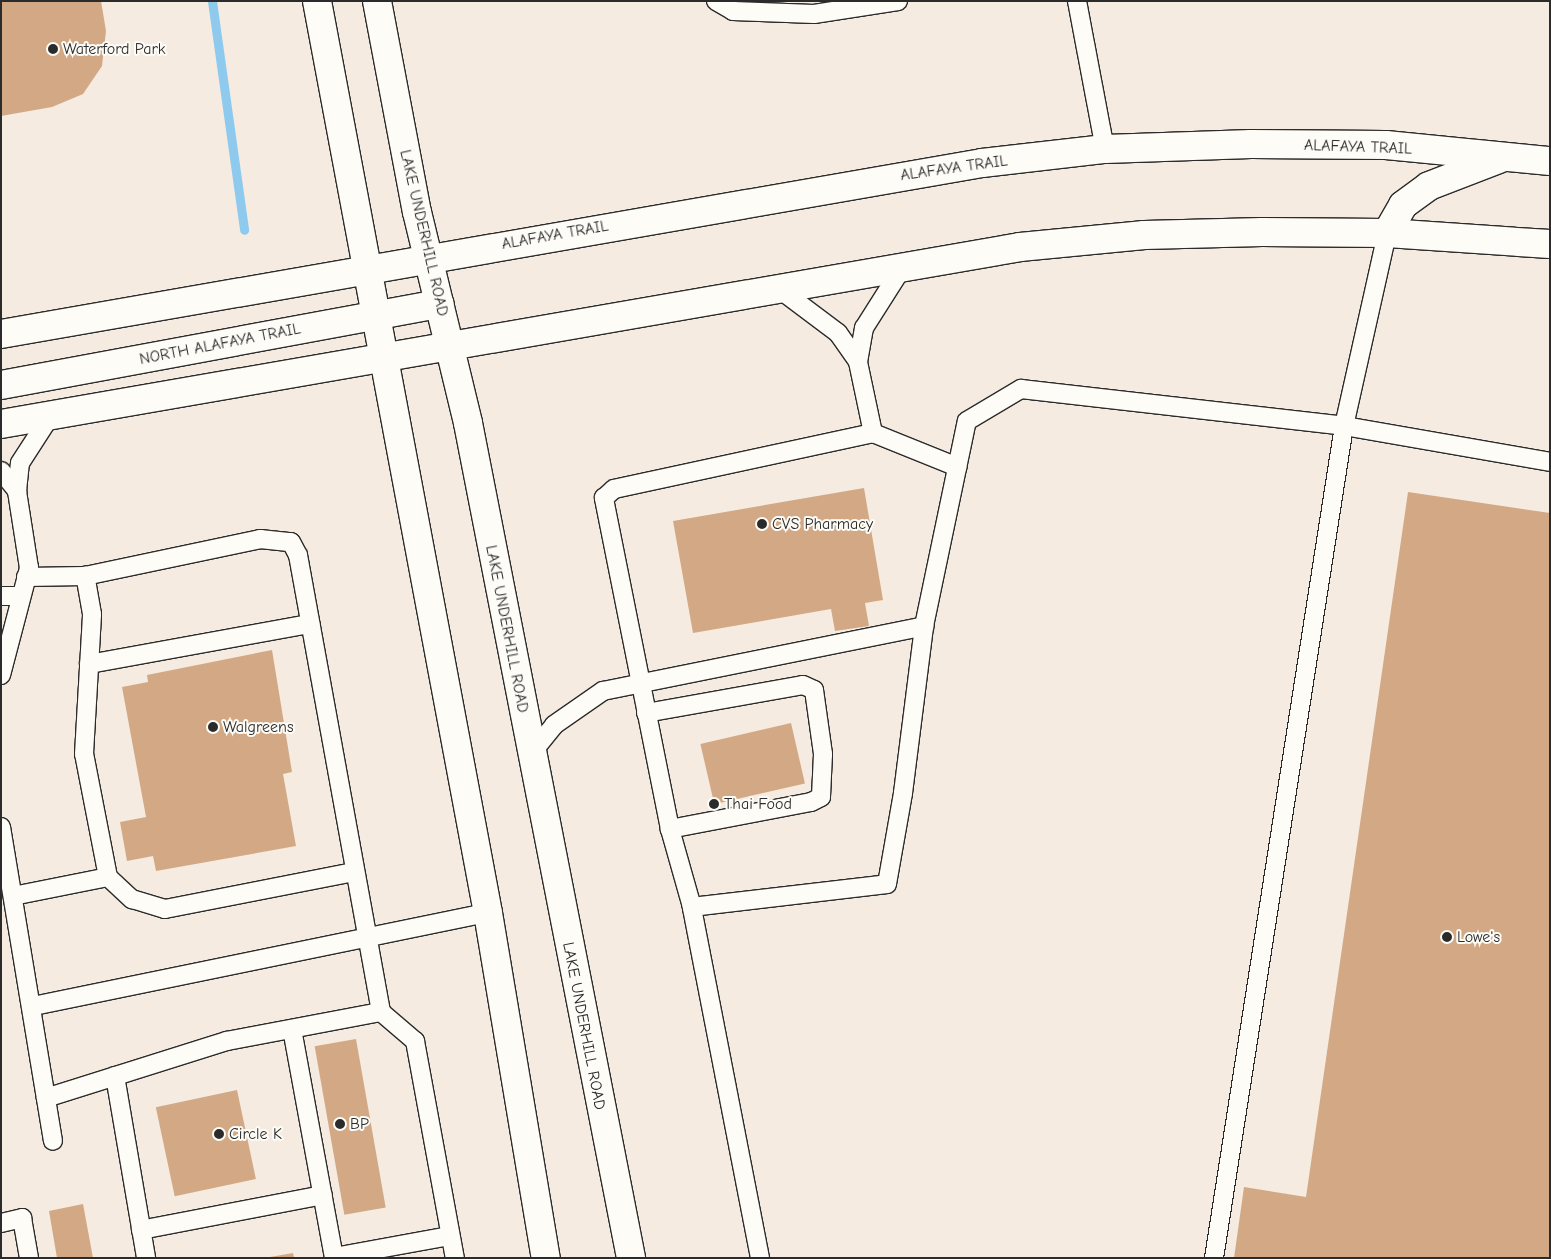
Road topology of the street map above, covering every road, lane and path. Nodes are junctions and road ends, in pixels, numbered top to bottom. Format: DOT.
graph roads {
  1 [pos="317,1"];
  2 [pos="377,1"];
  3 [pos="716,1"];
  4 [pos="898,1"];
  5 [pos="1077,1"];
  6 [pos="813,8"];
  7 [pos="1105,149"];
  8 [pos="1502,157"];
  9 [pos="1550,161"];
  10 [pos="1388,233"];
  11 [pos="1550,244"];
  12 [pos="428,258"];
  13 [pos="905,263"];
  14 [pos="365,270"];
  15 [pos="775,286"];
  16 [pos="440,304"];
  17 [pos="375,315"];
  18 [pos="1,334"];
  19 [pos="450,346"];
  20 [pos="383,356"];
  21 [pos="858,362"];
  22 [pos="1,385"];
  23 [pos="51,415"];
  24 [pos="1,424"];
  25 [pos="1344,426"];
  26 [pos="873,433"];
  27 [pos="1550,462"];
  28 [pos="958,468"];
  29 [pos="1,471"];
  30 [pos="16,491"];
  31 [pos="85,576"];
  32 [pos="26,577"];
  33 [pos="1,596"];
  34 [pos="21,596"];
  35 [pos="310,624"];
  36 [pos="924,626"];
  37 [pos="89,664"];
  38 [pos="1,675"];
  39 [pos="639,683"];
  40 [pos="646,713"];
  41 [pos="530,755"];
  42 [pos="670,828"];
  43 [pos="2,838"];
  44 [pos="354,872"];
  45 [pos="108,877"];
  46 [pos="14,896"];
  47 [pos="692,907"];
  48 [pos="488,913"];
  49 [pos="366,938"];
  50 [pos="33,1006"];
  51 [pos="381,1012"];
  52 [pos="292,1029"];
  53 [pos="114,1076"];
  54 [pos="46,1098"];
  55 [pos="52,1141"];
  56 [pos="323,1195"];
  57 [pos="1,1224"];
  58 [pos="141,1230"];
  59 [pos="450,1236"];
  60 [pos="29,1258"];
  61 [pos="146,1258"];
  62 [pos="333,1258"];
  63 [pos="454,1258"];
  64 [pos="546,1258"];
  65 [pos="630,1258"];
  66 [pos="760,1258"];
  67 [pos="1214,1258"];
  1 -- 14 [label="main road"];
  2 -- 12 [label="main road, LAKE UNDERHILL ROAD"];
  3 -- 6 [label="lane"];
  4 -- 6 [label="lane"];
  5 -- 7 [label="lane"];
  7 -- 8 [label="main road, ALAFAYA TRAIL"];
  7 -- 12 [label="main road, ALAFAYA TRAIL"];
  8 -- 9 [label="main road, ALAFAYA TRAIL"];
  8 -- 10 [label="main road"];
  10 -- 11 [label="main road"];
  10 -- 13 [label="main road"];
  10 -- 25 [label="lane"];
  12 -- 14 [label="main road, ALAFAYA TRAIL"];
  12 -- 16 [label="main road, LAKE UNDERHILL ROAD"];
  13 -- 15 [label="main road"];
  13 -- 21 [label="lane"];
  14 -- 17 [label="main road"];
  14 -- 18 [label="main road"];
  15 -- 19 [label="main road"];
  15 -- 21 [label="lane"];
  16 -- 17 [label="main road, NORTH ALAFAYA TRAIL"];
  16 -- 19 [label="main road, LAKE UNDERHILL ROAD"];
  17 -- 20 [label="main road"];
  17 -- 22 [label="main road, NORTH ALAFAYA TRAIL"];
  19 -- 20 [label="main road"];
  19 -- 41 [label="main road, LAKE UNDERHILL ROAD"];
  20 -- 23 [label="main road"];
  20 -- 48 [label="main road"];
  21 -- 26 [label="lane"];
  23 -- 24 [label="main road"];
  23 -- 30 [label="lane"];
  25 -- 27 [label="lane"];
  25 -- 28 [label="lane"];
  25 -- 67 [label="lane"];
  26 -- 28 [label="lane"];
  26 -- 39 [label="lane"];
  28 -- 36 [label="lane"];
  29 -- 30 [label="lane"];
  30 -- 32 [label="lane"];
  31 -- 32 [label="lane"];
  31 -- 35 [label="lane"];
  31 -- 37 [label="lane"];
  32 -- 34 [label="lane"];
  33 -- 34 [label="lane"];
  34 -- 38 [label="lane"];
  35 -- 37 [label="lane"];
  35 -- 44 [label="lane"];
  36 -- 39 [label="lane"];
  36 -- 47 [label="lane"];
  37 -- 45 [label="lane"];
  39 -- 40 [label="lane"];
  39 -- 41 [label="lane"];
  40 -- 42 [label="lane"];
  40 -- 42 [label="lane"];
  41 -- 65 [label="main road, LAKE UNDERHILL ROAD"];
  42 -- 47 [label="lane"];
  43 -- 46 [label="lane"];
  44 -- 45 [label="lane"];
  44 -- 49 [label="lane"];
  45 -- 46 [label="lane"];
  46 -- 50 [label="lane"];
  47 -- 66 [label="lane"];
  48 -- 49 [label="lane"];
  48 -- 64 [label="main road"];
  49 -- 50 [label="lane"];
  49 -- 51 [label="lane"];
  50 -- 54 [label="lane"];
  51 -- 52 [label="lane"];
  51 -- 59 [label="lane"];
  52 -- 53 [label="lane"];
  52 -- 56 [label="lane"];
  53 -- 54 [label="lane"];
  53 -- 58 [label="lane"];
  54 -- 55 [label="lane"];
  56 -- 58 [label="lane"];
  56 -- 62 [label="lane"];
  57 -- 60 [label="lane"];
  58 -- 61 [label="lane"];
  59 -- 62 [label="lane"];
  59 -- 63 [label="lane"];
}
